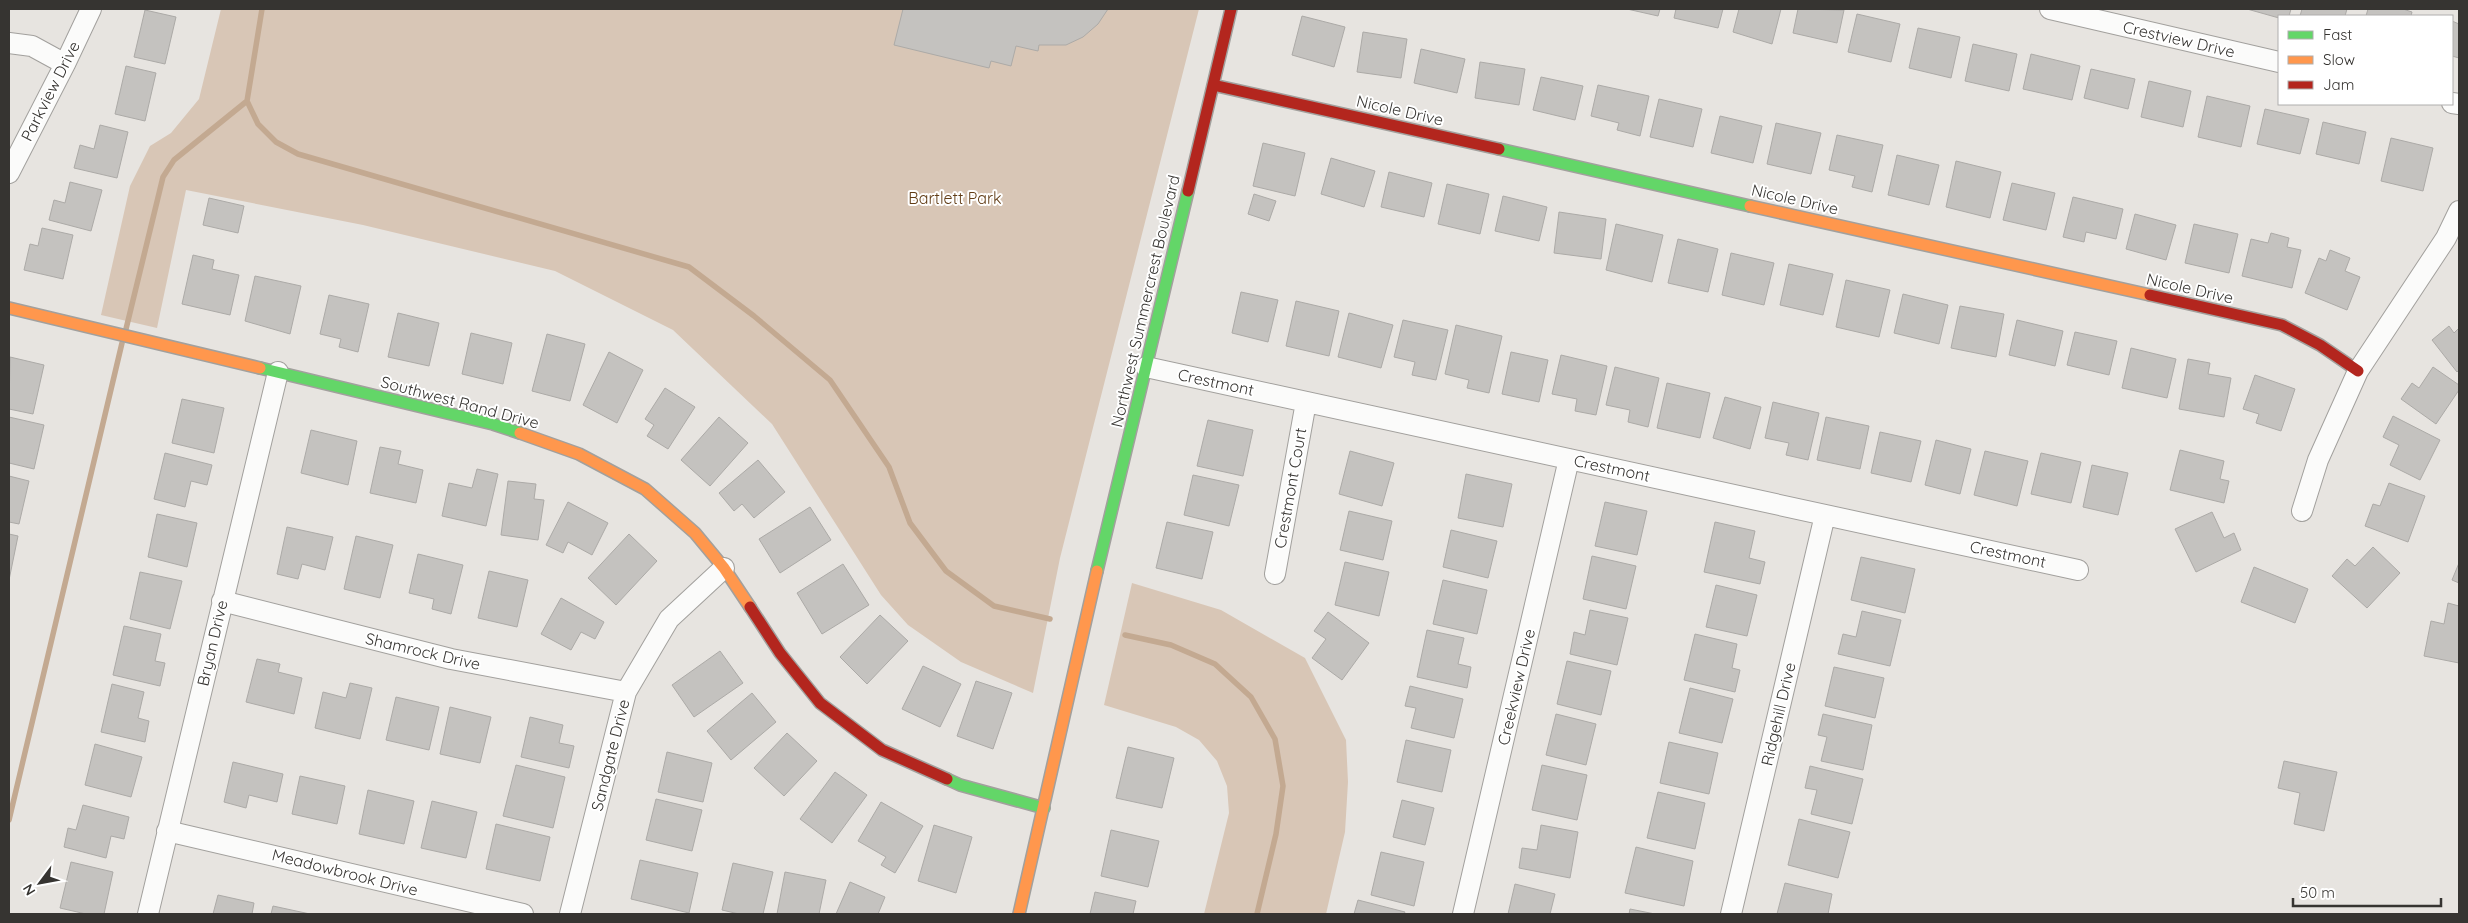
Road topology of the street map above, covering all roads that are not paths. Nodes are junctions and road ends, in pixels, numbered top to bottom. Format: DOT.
graph roads {
  1 [pos="90,9"];
  2 [pos="1231,9"];
  3 [pos="2050,9"];
  4 [pos="9,43"];
  5 [pos="2278,62"];
  6 [pos="65,64"];
  7 [pos="1213,85"];
  8 [pos="9,173"];
  9 [pos="2459,211"];
  10 [pos="2453,243"];
  11 [pos="9,308"];
  12 [pos="1146,367"];
  13 [pos="278,372"];
  14 [pos="2358,372"];
  15 [pos="1306,402"];
  16 [pos="1568,459"];
  17 [pos="2302,511"];
  18 [pos="1825,514"];
  19 [pos="724,568"];
  20 [pos="2078,570"];
  21 [pos="1275,574"];
  22 [pos="222,601"];
  23 [pos="626,692"];
  24 [pos="1044,808"];
  25 [pos="167,831"];
  26 [pos="148,914"];
  27 [pos="524,914"];
  28 [pos="570,914"];
  29 [pos="1019,914"];
  30 [pos="1463,914"];
  31 [pos="1731,914"];
  1 -- 6 [label="street, Parkview Drive"];
  2 -- 7 [label="street, Northwest Summercrest Boulevard"];
  3 -- 5 [label="street, Crestview Drive"];
  4 -- 6 [label="street"];
  6 -- 8 [label="street, Parkview Drive"];
  7 -- 12 [label="street, Northwest Summercrest Boulevard"];
  7 -- 14 [label="street, Nicole Drive"];
  9 -- 10 [label="street"];
  10 -- 14 [label="street"];
  11 -- 13 [label="street, Southwest Rand Drive"];
  12 -- 15 [label="street, Crestmont"];
  12 -- 24 [label="street, Northwest Summercrest Boulevard"];
  13 -- 19 [label="street, Southwest Rand Drive"];
  13 -- 22 [label="street, Bryan Drive"];
  14 -- 17 [label="street"];
  15 -- 16 [label="street, Crestmont"];
  15 -- 21 [label="street, Crestmont Court"];
  16 -- 18 [label="street, Crestmont"];
  16 -- 30 [label="street, Creekview Drive"];
  18 -- 20 [label="street, Crestmont"];
  18 -- 31 [label="street, Ridgehill Drive"];
  19 -- 23 [label="street, Sandgate Drive"];
  19 -- 24 [label="street, Southwest Rand Drive"];
  22 -- 23 [label="street, Shamrock Drive"];
  22 -- 25 [label="street, Bryan Drive"];
  23 -- 28 [label="street, Sandgate Drive"];
  24 -- 29 [label="street"];
  25 -- 26 [label="street, Bryan Drive"];
  25 -- 27 [label="street, Meadowbrook Drive"];
}
